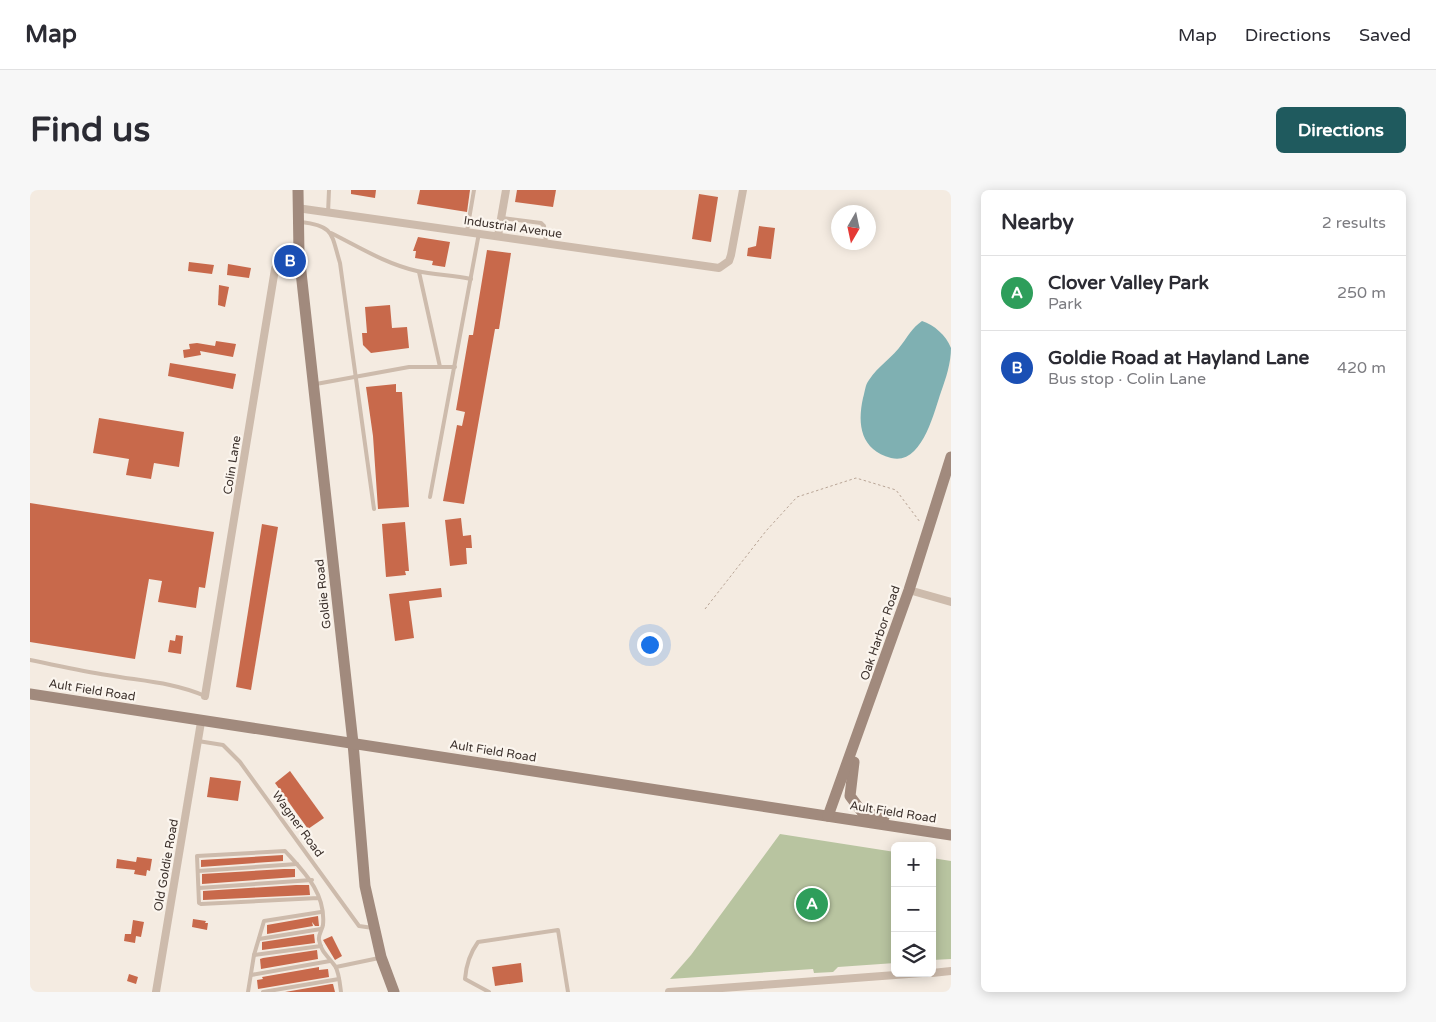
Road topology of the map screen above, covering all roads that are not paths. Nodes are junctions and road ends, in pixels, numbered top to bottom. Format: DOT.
graph roads {
  1 [pos="298,190"];
  2 [pos="330,190"];
  3 [pos="474,190"];
  4 [pos="506,190"];
  5 [pos="743,190"];
  6 [pos="297,208"];
  7 [pos="328,213"];
  8 [pos="502,218"];
  9 [pos="297,222"];
  10 [pos="466,232"];
  11 [pos="331,233"];
  12 [pos="479,233"];
  13 [pos="498,236"];
  14 [pos="546,243"];
  15 [pos="299,254"];
  16 [pos="419,272"];
  17 [pos="471,279"];
  18 [pos="440,367"];
  19 [pos="454,367"];
  20 [pos="356,376"];
  21 [pos="313,384"];
  22 [pos="951,457"];
  23 [pos="430,497"];
  24 [pos="374,509"];
  25 [pos="909,590"];
  26 [pos="951,602"];
  27 [pos="30,660"];
  28 [pos="30,694"];
  29 [pos="206,696"];
  30 [pos="201,722"];
  31 [pos="857,740"];
  32 [pos="198,741"];
  33 [pos="353,744"];
  34 [pos="828,816"];
  35 [pos="951,834"];
  36 [pos="297,864"];
  37 [pos="198,871"];
  38 [pos="312,880"];
  39 [pos="198,888"];
  40 [pos="318,898"];
  41 [pos="321,912"];
  42 [pos="373,928"];
  43 [pos="321,929"];
  44 [pos="259,939"];
  45 [pos="321,946"];
  46 [pos="254,955"];
  47 [pos="381,957"];
  48 [pos="330,961"];
  49 [pos="336,967"];
  50 [pos="951,971"];
  51 [pos="936,972"];
  52 [pos="251,975"];
  53 [pos="891,975"];
  54 [pos="339,979"];
  55 [pos="156,992"];
  56 [pos="248,992"];
  57 [pos="263,992"];
  58 [pos="341,992"];
  59 [pos="394,992"];
  60 [pos="489,992"];
  61 [pos="568,992"];
  62 [pos="669,992"];
  1 -- 6 [label="street, Goldie Road"];
  2 -- 7 [label="lane"];
  3 -- 10 [label="lane"];
  4 -- 8 [label="street"];
  5 -- 14 [label="street, Industrial Avenue"];
  6 -- 7 [label="street, Industrial Avenue"];
  6 -- 9 [label="street, Goldie Road"];
  7 -- 10 [label="street, Industrial Avenue"];
  8 -- 13 [label="street"];
  8 -- 14 [label="lane"];
  9 -- 11 [label="lane"];
  9 -- 15 [label="street, Goldie Road"];
  10 -- 12 [label="street, Industrial Avenue"];
  11 -- 16 [label="lane"];
  11 -- 20 [label="lane"];
  12 -- 13 [label="street, Industrial Avenue"];
  12 -- 17 [label="lane"];
  13 -- 14 [label="street, Industrial Avenue"];
  15 -- 21 [label="street, Goldie Road"];
  15 -- 29 [label="street, Colin Lane"];
  16 -- 17 [label="lane"];
  16 -- 18 [label="lane"];
  17 -- 19 [label="lane"];
  18 -- 19 [label="lane"];
  18 -- 20 [label="lane"];
  19 -- 23 [label="lane"];
  20 -- 21 [label="lane"];
  20 -- 24 [label="lane"];
  21 -- 33 [label="street, Goldie Road"];
  22 -- 25 [label="street, Oak Harbor Road"];
  25 -- 26 [label="street"];
  25 -- 31 [label="street, Oak Harbor Road"];
  27 -- 29 [label="lane"];
  28 -- 30 [label="street, Ault Field Road"];
  30 -- 32 [label="street"];
  30 -- 33 [label="street, Ault Field Road"];
  31 -- 34 [label="street, Oak Harbor Road"];
  31 -- 35 [label="street"];
  32 -- 42 [label="lane, Wagner Road"];
  32 -- 55 [label="street, Old Goldie Road"];
  33 -- 34 [label="street, Ault Field Road"];
  33 -- 42 [label="street, Goldie Road"];
  34 -- 35 [label="street, Ault Field Road"];
  36 -- 37 [label="lane"];
  36 -- 37 [label="lane"];
  36 -- 38 [label="lane"];
  37 -- 39 [label="lane"];
  38 -- 39 [label="lane"];
  38 -- 40 [label="lane"];
  39 -- 40 [label="lane"];
  40 -- 41 [label="lane"];
  41 -- 43 [label="lane"];
  41 -- 44 [label="lane"];
  42 -- 47 [label="street, Goldie Road"];
  43 -- 44 [label="lane"];
  43 -- 45 [label="lane"];
  44 -- 46 [label="lane"];
  45 -- 46 [label="lane"];
  45 -- 48 [label="lane"];
  46 -- 52 [label="lane"];
  47 -- 49 [label="lane"];
  47 -- 59 [label="street, Goldie Road"];
  48 -- 49 [label="lane"];
  48 -- 52 [label="lane"];
  49 -- 54 [label="lane"];
  50 -- 51 [label="street"];
  52 -- 56 [label="lane"];
  53 -- 62 [label="street"];
  54 -- 57 [label="lane"];
  54 -- 58 [label="lane"];
  60 -- 61 [label="lane"];
}
